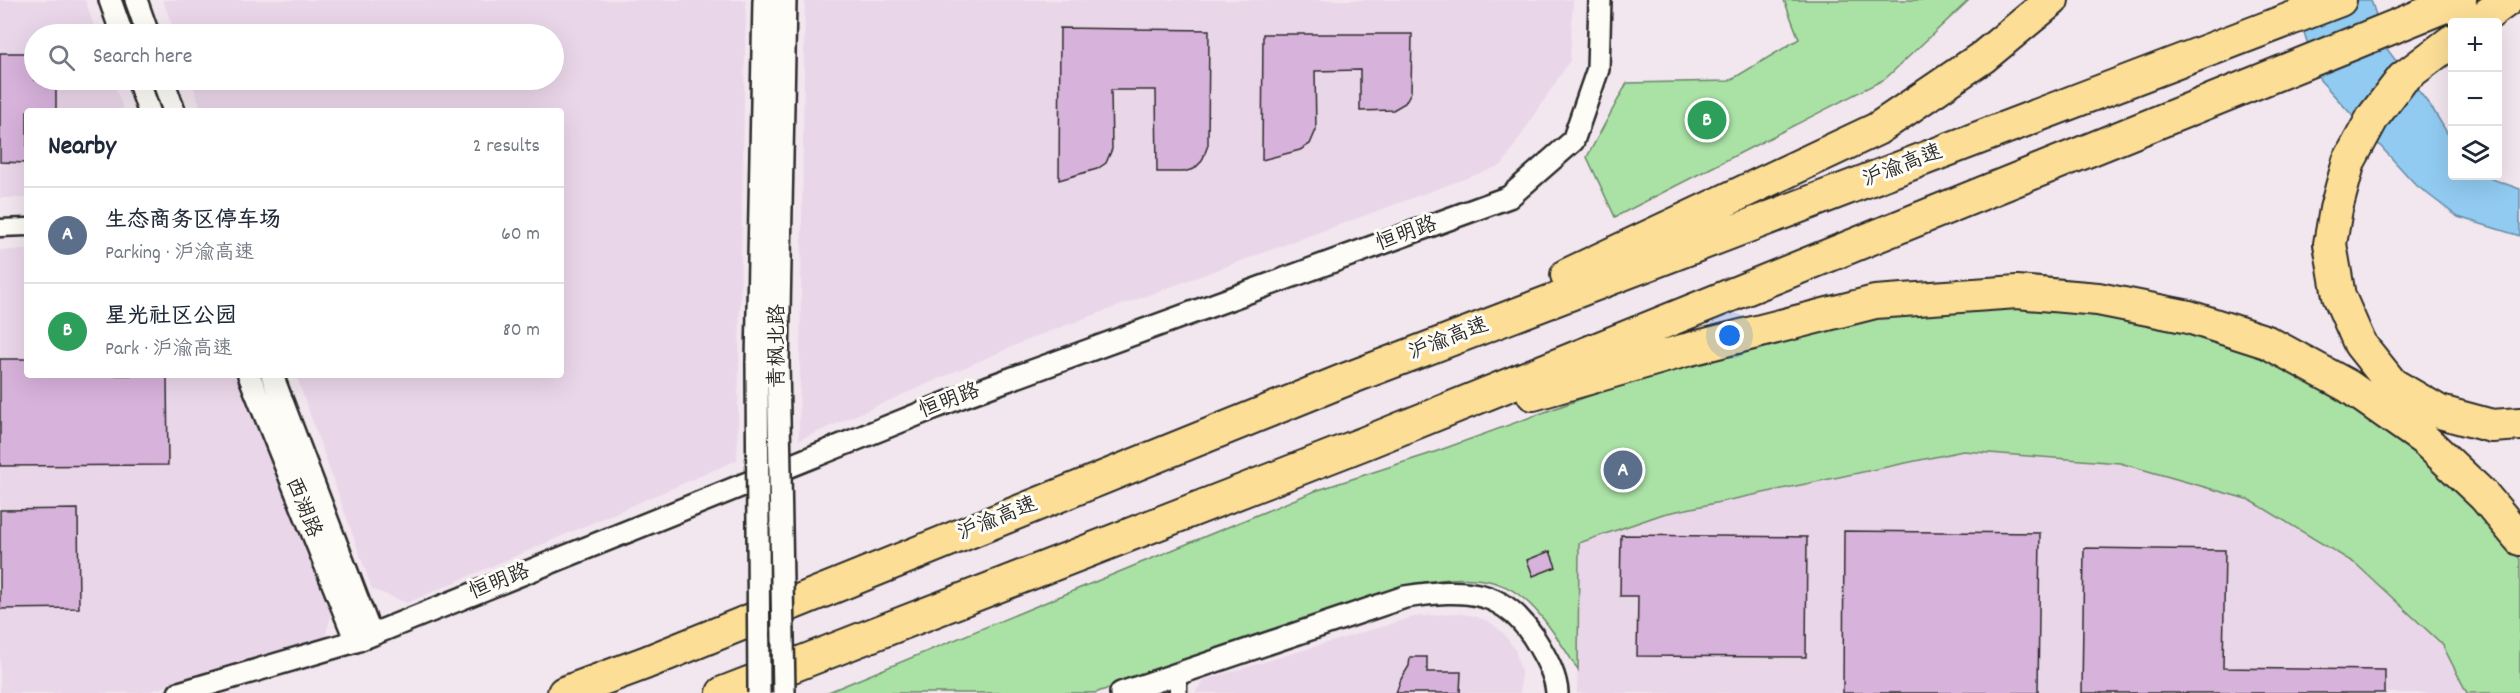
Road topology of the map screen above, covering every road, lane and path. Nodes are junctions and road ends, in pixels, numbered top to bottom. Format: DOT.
graph roads {
  1 [pos="110,0"];
  2 [pos="136,0"];
  3 [pos="764,0"];
  4 [pos="785,0"];
  5 [pos="1600,0"];
  6 [pos="2052,0"];
  7 [pos="2340,0"];
  8 [pos="2507,0"];
  9 [pos="2452,3"];
  10 [pos="2482,18"];
  11 [pos="118,24"];
  12 [pos="144,24"];
  13 [pos="2448,44"];
  14 [pos="142,90"];
  15 [pos="167,90"];
  16 [pos="148,108"];
  17 [pos="173,108"];
  18 [pos="24,227"];
  19 [pos="0,228"];
  20 [pos="768,363"];
  21 [pos="250,378"];
  22 [pos="273,378"];
  23 [pos="1347,379"];
  24 [pos="2520,424"];
  25 [pos="1365,443"];
  26 [pos="2520,539"];
  27 [pos="364,638"];
  28 [pos="1547,660"];
  29 [pos="1178,683"];
  30 [pos="179,693"];
  31 [pos="564,693"];
  32 [pos="723,693"];
  33 [pos="759,693"];
  34 [pos="784,693"];
  35 [pos="1121,693"];
  36 [pos="1549,693"];
  37 [pos="1557,693"];
  1 -- 11 [label="street"];
  2 -- 12 [label="street"];
  3 -- 20 [label="street, 青枫北路"];
  4 -- 20 [label="street, 青枫北路"];
  5 -- 27 [label="street, 恒明路"];
  6 -- 23 [label="highway"];
  7 -- 23 [label="highway, 沪渝高速"];
  8 -- 10 [label="highway"];
  9 -- 25 [label="highway"];
  13 -- 24 [label="highway"];
  14 -- 16 [label="street"];
  15 -- 17 [label="street"];
  18 -- 19 [label="street"];
  20 -- 33 [label="street, 青枫北路, bridge"];
  20 -- 34 [label="street, 青枫北路, bridge"];
  21 -- 27 [label="street, 西湖路"];
  22 -- 27 [label="street, 西湖路"];
  23 -- 31 [label="highway, 沪渝高速"];
  25 -- 26 [label="highway"];
  25 -- 32 [label="highway"];
  27 -- 30 [label="street, 恒明路"];
  28 -- 29 [label="street"];
  28 -- 36 [label="street"];
  28 -- 37 [label="street"];
  29 -- 35 [label="street"];
}
